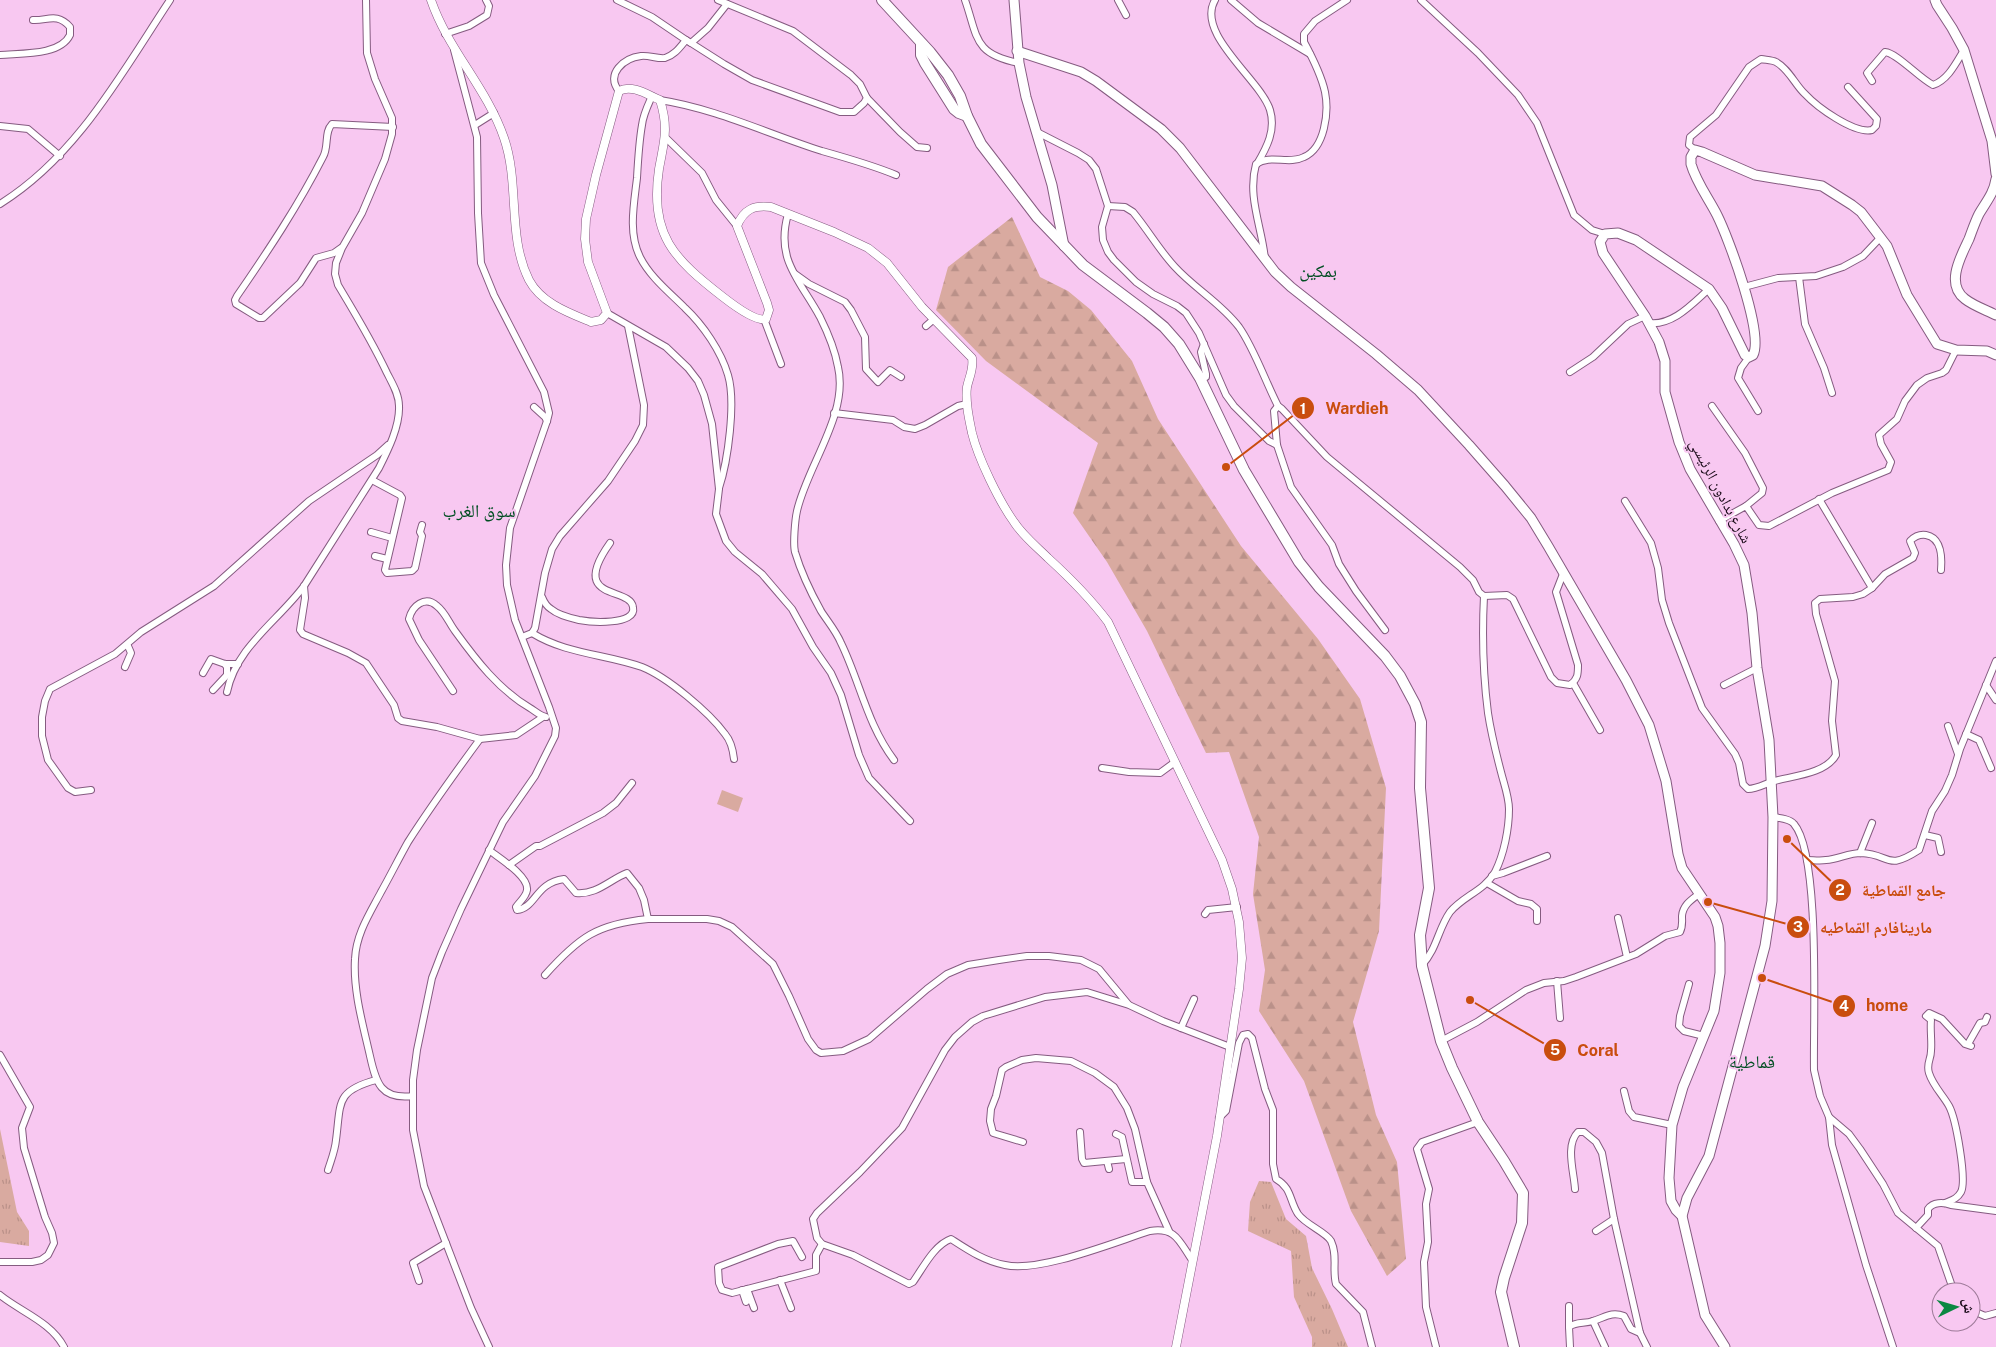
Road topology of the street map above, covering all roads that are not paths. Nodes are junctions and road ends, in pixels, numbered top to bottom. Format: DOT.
graph roads {
  1 [pos="170,0"];
  2 [pos="366,0"];
  3 [pos="431,0"];
  4 [pos="486,0"];
  5 [pos="616,0"];
  6 [pos="882,0"];
  7 [pos="965,0"];
  8 [pos="1014,0"];
  9 [pos="1118,0"];
  10 [pos="1215,0"];
  11 [pos="1232,0"];
  12 [pos="1347,0"];
  13 [pos="1421,0"];
  14 [pos="1935,0"];
  15 [pos="722,1"];
  16 [pos="1126,15"];
  17 [pos="33,20"];
  18 [pos="445,34"];
  19 [pos="688,41"];
  20 [pos="921,44"];
  21 [pos="453,49"];
  22 [pos="1964,50"];
  23 [pos="1017,51"];
  24 [pos="0,55"];
  25 [pos="1311,55"];
  26 [pos="1018,63"];
  27 [pos="950,78"];
  28 [pos="1872,81"];
  29 [pos="939,84"];
  30 [pos="1848,87"];
  31 [pos="619,91"];
  32 [pos="652,96"];
  33 [pos="867,98"];
  34 [pos="660,100"];
  35 [pos="494,113"];
  36 [pos="967,116"];
  37 [pos="475,125"];
  38 [pos="0,126"];
  39 [pos="393,127"];
  40 [pos="1035,131"];
  41 [pos="665,138"];
  42 [pos="927,148"];
  43 [pos="1694,150"];
  44 [pos="60,156"];
  45 [pos="1256,164"];
  46 [pos="1996,174"];
  47 [pos="896,175"];
  48 [pos="1996,179"];
  49 [pos="0,204"];
  50 [pos="1108,206"];
  51 [pos="788,214"];
  52 [pos="738,226"];
  53 [pos="1605,234"];
  54 [pos="1881,237"];
  55 [pos="1064,246"];
  56 [pos="342,248"];
  57 [pos="1265,260"];
  58 [pos="794,273"];
  59 [pos="1799,277"];
  60 [pos="1744,287"];
  61 [pos="1709,290"];
  62 [pos="607,313"];
  63 [pos="1996,315"];
  64 [pos="764,319"];
  65 [pos="934,319"];
  66 [pos="1647,320"];
  67 [pos="628,326"];
  68 [pos="926,326"];
  69 [pos="1204,344"];
  70 [pos="1956,350"];
  71 [pos="1996,355"];
  72 [pos="1749,357"];
  73 [pos="781,364"];
  74 [pos="1570,372"];
  75 [pos="901,377"];
  76 [pos="1200,378"];
  77 [pos="1832,392"];
  78 [pos="967,404"];
  79 [pos="1278,406"];
  80 [pos="1712,406"];
  81 [pos="534,407"];
  82 [pos="1758,411"];
  83 [pos="834,413"];
  84 [pos="548,421"];
  85 [pos="390,441"];
  86 [pos="1277,445"];
  87 [pos="372,480"];
  88 [pos="719,489"];
  89 [pos="1819,499"];
  90 [pos="1625,500"];
  91 [pos="1746,506"];
  92 [pos="1719,521"];
  93 [pos="422,525"];
  94 [pos="371,532"];
  95 [pos="392,538"];
  96 [pos="610,544"];
  97 [pos="375,556"];
  98 [pos="387,559"];
  99 [pos="1941,570"];
  100 [pos="1564,574"];
  101 [pos="304,586"];
  102 [pos="1872,588"];
  103 [pos="1484,596"];
  104 [pos="542,597"];
  105 [pos="1385,630"];
  106 [pos="532,633"];
  107 [pos="522,636"];
  108 [pos="128,646"];
  109 [pos="1996,661"];
  110 [pos="225,664"];
  111 [pos="238,664"];
  112 [pos="125,667"];
  113 [pos="1757,668"];
  114 [pos="203,673"];
  115 [pos="1573,683"];
  116 [pos="1724,685"];
  117 [pos="1986,685"];
  118 [pos="213,690"];
  119 [pos="453,691"];
  120 [pos="227,692"];
  121 [pos="1996,700"];
  122 [pos="543,717"];
  123 [pos="552,717"];
  124 [pos="1948,726"];
  125 [pos="1600,730"];
  126 [pos="1966,734"];
  127 [pos="480,739"];
  128 [pos="1958,754"];
  129 [pos="734,759"];
  130 [pos="894,760"];
  131 [pos="1175,762"];
  132 [pos="1102,768"];
  133 [pos="1991,768"];
  134 [pos="1772,781"];
  135 [pos="632,783"];
  136 [pos="92,790"];
  137 [pos="1773,817"];
  138 [pos="910,821"];
  139 [pos="1872,823"];
  140 [pos="1925,835"];
  141 [pos="489,850"];
  142 [pos="1941,852"];
  143 [pos="1860,853"];
  144 [pos="1547,856"];
  145 [pos="1807,860"];
  146 [pos="509,865"];
  147 [pos="1492,876"];
  148 [pos="1487,883"];
  149 [pos="1699,894"];
  150 [pos="1237,907"];
  151 [pos="1205,914"];
  152 [pos="1618,918"];
  153 [pos="648,919"];
  154 [pos="1537,922"];
  155 [pos="1627,957"];
  156 [pos="1422,966"];
  157 [pos="545,975"];
  158 [pos="1557,982"];
  159 [pos="1689,984"];
  160 [pos="1194,998"];
  161 [pos="1129,1004"];
  162 [pos="1560,1018"];
  163 [pos="1987,1018"];
  164 [pos="1181,1028"];
  165 [pos="1704,1036"];
  166 [pos="1441,1041"];
  167 [pos="1230,1047"];
  168 [pos="0,1055"];
  169 [pos="376,1080"];
  170 [pos="1624,1091"];
  171 [pos="413,1096"];
  172 [pos="1829,1117"];
  173 [pos="1219,1118"];
  174 [pos="1478,1122"];
  175 [pos="1672,1125"];
  176 [pos="1080,1132"];
  177 [pos="1116,1134"];
  178 [pos="1023,1142"];
  179 [pos="1126,1159"];
  180 [pos="1107,1161"];
  181 [pos="1109,1169"];
  182 [pos="328,1170"];
  183 [pos="1147,1182"];
  184 [pos="1575,1189"];
  185 [pos="1945,1203"];
  186 [pos="1996,1211"];
  187 [pos="1682,1216"];
  188 [pos="1614,1219"];
  189 [pos="1916,1228"];
  190 [pos="1169,1231"];
  191 [pos="1596,1231"];
  192 [pos="446,1243"];
  193 [pos="822,1244"];
  194 [pos="802,1257"];
  195 [pos="1192,1260"];
  196 [pos="0,1262"];
  197 [pos="780,1280"];
  198 [pos="419,1281"];
  199 [pos="1951,1282"];
  200 [pos="745,1289"];
  201 [pos="0,1294"];
  202 [pos="746,1302"];
  203 [pos="1569,1306"];
  204 [pos="754,1308"];
  205 [pos="791,1308"];
  206 [pos="1996,1313"];
  207 [pos="1981,1314"];
  208 [pos="1593,1321"];
  209 [pos="1568,1327"];
  210 [pos="1640,1333"];
  211 [pos="64,1347"];
  212 [pos="488,1347"];
  213 [pos="1176,1347"];
  214 [pos="1372,1347"];
  215 [pos="1436,1347"];
  216 [pos="1514,1347"];
  217 [pos="1570,1347"];
  218 [pos="1605,1347"];
  219 [pos="1646,1347"];
  220 [pos="1725,1347"];
  221 [pos="1893,1347"];
  1 -- 44 [label="street"];
  2 -- 39 [label="street"];
  3 -- 18 [label="street"];
  4 -- 18 [label="street"];
  5 -- 19 [label="street"];
  6 -- 20 [label="main road"];
  7 -- 26 [label="street"];
  8 -- 23 [label="main road"];
  9 -- 16 [label="street"];
  10 -- 45 [label="street"];
  11 -- 25 [label="street"];
  12 -- 25 [label="street"];
  13 -- 53 [label="street"];
  14 -- 22 [label="main road"];
  15 -- 19 [label="street"];
  15 -- 33 [label="street"];
  17 -- 24 [label="street"];
  18 -- 21 [label="street"];
  19 -- 31 [label="street"];
  19 -- 33 [label="street"];
  20 -- 27 [label="main road"];
  20 -- 29 [label="main road"];
  21 -- 35 [label="street"];
  21 -- 37 [label="street"];
  22 -- 28 [label="street"];
  22 -- 46 [label="main road"];
  23 -- 26 [label="main road"];
  23 -- 57 [label="main road"];
  25 -- 45 [label="street"];
  26 -- 40 [label="main road"];
  27 -- 29 [label="main road"];
  27 -- 36 [label="main road"];
  29 -- 36 [label="main road"];
  30 -- 43 [label="street"];
  31 -- 32 [label="street"];
  31 -- 62 [label="street"];
  32 -- 34 [label="street"];
  32 -- 88 [label="street"];
  33 -- 42 [label="street"];
  34 -- 41 [label="street"];
  34 -- 47 [label="street"];
  35 -- 37 [label="street"];
  35 -- 62 [label="street"];
  36 -- 55 [label="main road"];
  37 -- 84 [label="street"];
  38 -- 44 [label="street"];
  39 -- 56 [label="street"];
  39 -- 56 [label="street"];
  40 -- 50 [label="street"];
  40 -- 55 [label="main road"];
  41 -- 52 [label="street"];
  41 -- 64 [label="street"];
  43 -- 54 [label="main road"];
  43 -- 60 [label="main road"];
  44 -- 49 [label="street"];
  45 -- 57 [label="street"];
  48 -- 63 [label="main road"];
  50 -- 69 [label="street"];
  50 -- 79 [label="street"];
  51 -- 52 [label="street"];
  51 -- 58 [label="street"];
  51 -- 65 [label="street"];
  52 -- 64 [label="street"];
  53 -- 61 [label="main road"];
  53 -- 66 [label="main road, شارع بدادون الرئيسي"];
  54 -- 59 [label="street"];
  54 -- 70 [label="main road"];
  55 -- 76 [label="main road"];
  56 -- 85 [label="street"];
  57 -- 100 [label="main road"];
  58 -- 75 [label="street"];
  58 -- 83 [label="street"];
  59 -- 60 [label="street"];
  59 -- 77 [label="street"];
  60 -- 72 [label="main road"];
  61 -- 66 [label="street"];
  61 -- 72 [label="main road"];
  62 -- 67 [label="street"];
  64 -- 73 [label="street"];
  65 -- 68 [label="street"];
  65 -- 78 [label="street"];
  66 -- 74 [label="street"];
  66 -- 92 [label="main road, شارع بدادون الرئيسي"];
  67 -- 88 [label="street"];
  67 -- 104 [label="street"];
  69 -- 76 [label="street"];
  69 -- 86 [label="street"];
  70 -- 71 [label="main road"];
  70 -- 89 [label="street"];
  72 -- 82 [label="street"];
  76 -- 156 [label="main road"];
  78 -- 83 [label="street"];
  78 -- 131 [label="street"];
  79 -- 86 [label="street"];
  79 -- 103 [label="street"];
  80 -- 91 [label="street"];
  81 -- 84 [label="street"];
  83 -- 130 [label="street"];
  84 -- 107 [label="street"];
  85 -- 87 [label="street"];
  85 -- 136 [label="street"];
  86 -- 105 [label="street"];
  87 -- 95 [label="street"];
  87 -- 101 [label="street"];
  88 -- 138 [label="street"];
  89 -- 91 [label="street"];
  89 -- 102 [label="street"];
  90 -- 134 [label="street"];
  91 -- 92 [label="street"];
  92 -- 113 [label="main road, شارع بدادون الرئيسي"];
  93 -- 98 [label="street"];
  94 -- 95 [label="street"];
  95 -- 98 [label="street"];
  96 -- 104 [label="street"];
  97 -- 98 [label="street"];
  99 -- 102 [label="street"];
  100 -- 115 [label="street"];
  100 -- 149 [label="main road"];
  101 -- 111 [label="street"];
  101 -- 127 [label="street"];
  102 -- 134 [label="street"];
  103 -- 115 [label="street"];
  103 -- 147 [label="street"];
  104 -- 106 [label="street"];
  106 -- 107 [label="street"];
  106 -- 129 [label="street"];
  107 -- 123 [label="street"];
  108 -- 112 [label="street"];
  109 -- 117 [label="street"];
  110 -- 111 [label="street"];
  110 -- 114 [label="street"];
  110 -- 118 [label="street"];
  111 -- 120 [label="street"];
  113 -- 116 [label="street"];
  113 -- 134 [label="main road, شارع بدادون الرئيسي"];
  115 -- 125 [label="street"];
  117 -- 121 [label="street"];
  117 -- 126 [label="street"];
  119 -- 122 [label="street"];
  122 -- 123 [label="street"];
  122 -- 127 [label="street"];
  123 -- 141 [label="street"];
  124 -- 128 [label="street"];
  126 -- 128 [label="street"];
  126 -- 133 [label="street"];
  127 -- 169 [label="street"];
  128 -- 140 [label="street"];
  131 -- 132 [label="street"];
  131 -- 150 [label="street"];
  134 -- 137 [label="main road, شارع بدادون الرئيسي"];
  135 -- 146 [label="street"];
  137 -- 145 [label="street"];
  137 -- 187 [label="main road, شارع بدادون الرئيسي"];
  139 -- 143 [label="street"];
  140 -- 142 [label="street"];
  140 -- 143 [label="street"];
  141 -- 146 [label="street"];
  141 -- 171 [label="street"];
  143 -- 145 [label="street"];
  144 -- 147 [label="street"];
  145 -- 172 [label="street"];
  146 -- 153 [label="street"];
  147 -- 148 [label="street"];
  148 -- 154 [label="street"];
  148 -- 156 [label="street"];
  149 -- 155 [label="street"];
  149 -- 165 [label="main road"];
  150 -- 151 [label="street"];
  150 -- 167 [label="street"];
  152 -- 155 [label="street"];
  153 -- 157 [label="street"];
  153 -- 161 [label="street"];
  155 -- 158 [label="street"];
  156 -- 166 [label="main road"];
  158 -- 162 [label="street"];
  158 -- 166 [label="street"];
  159 -- 165 [label="street"];
  160 -- 164 [label="street"];
  161 -- 164 [label="street"];
  161 -- 193 [label="street"];
  163 -- 185 [label="street"];
  164 -- 167 [label="street"];
  165 -- 175 [label="main road"];
  166 -- 174 [label="main road"];
  167 -- 173 [label="street"];
  168 -- 196 [label="street"];
  169 -- 171 [label="street"];
  169 -- 182 [label="street"];
  170 -- 175 [label="street"];
  171 -- 192 [label="street"];
  172 -- 189 [label="street"];
  172 -- 221 [label="street"];
  173 -- 195 [label="street"];
  173 -- 214 [label="street"];
  174 -- 215 [label="street"];
  174 -- 216 [label="main road"];
  175 -- 187 [label="main road"];
  176 -- 180 [label="street"];
  177 -- 179 [label="street"];
  178 -- 183 [label="street"];
  179 -- 180 [label="street"];
  179 -- 183 [label="street"];
  180 -- 181 [label="street"];
  183 -- 190 [label="street"];
  184 -- 188 [label="street"];
  185 -- 186 [label="street"];
  185 -- 189 [label="street"];
  187 -- 220 [label="main road"];
  188 -- 191 [label="street"];
  188 -- 210 [label="street"];
  189 -- 199 [label="street"];
  190 -- 193 [label="street"];
  190 -- 195 [label="street"];
  192 -- 198 [label="street"];
  192 -- 212 [label="street"];
  193 -- 197 [label="street"];
  194 -- 200 [label="street"];
  195 -- 213 [label="street"];
  197 -- 200 [label="street"];
  197 -- 205 [label="street"];
  200 -- 202 [label="street"];
  200 -- 204 [label="street"];
  201 -- 211 [label="street"];
  203 -- 209 [label="street"];
  206 -- 207 [label="street"];
  208 -- 209 [label="street"];
  208 -- 210 [label="street"];
  208 -- 218 [label="street"];
  209 -- 217 [label="street"];
  210 -- 219 [label="street"];
}
